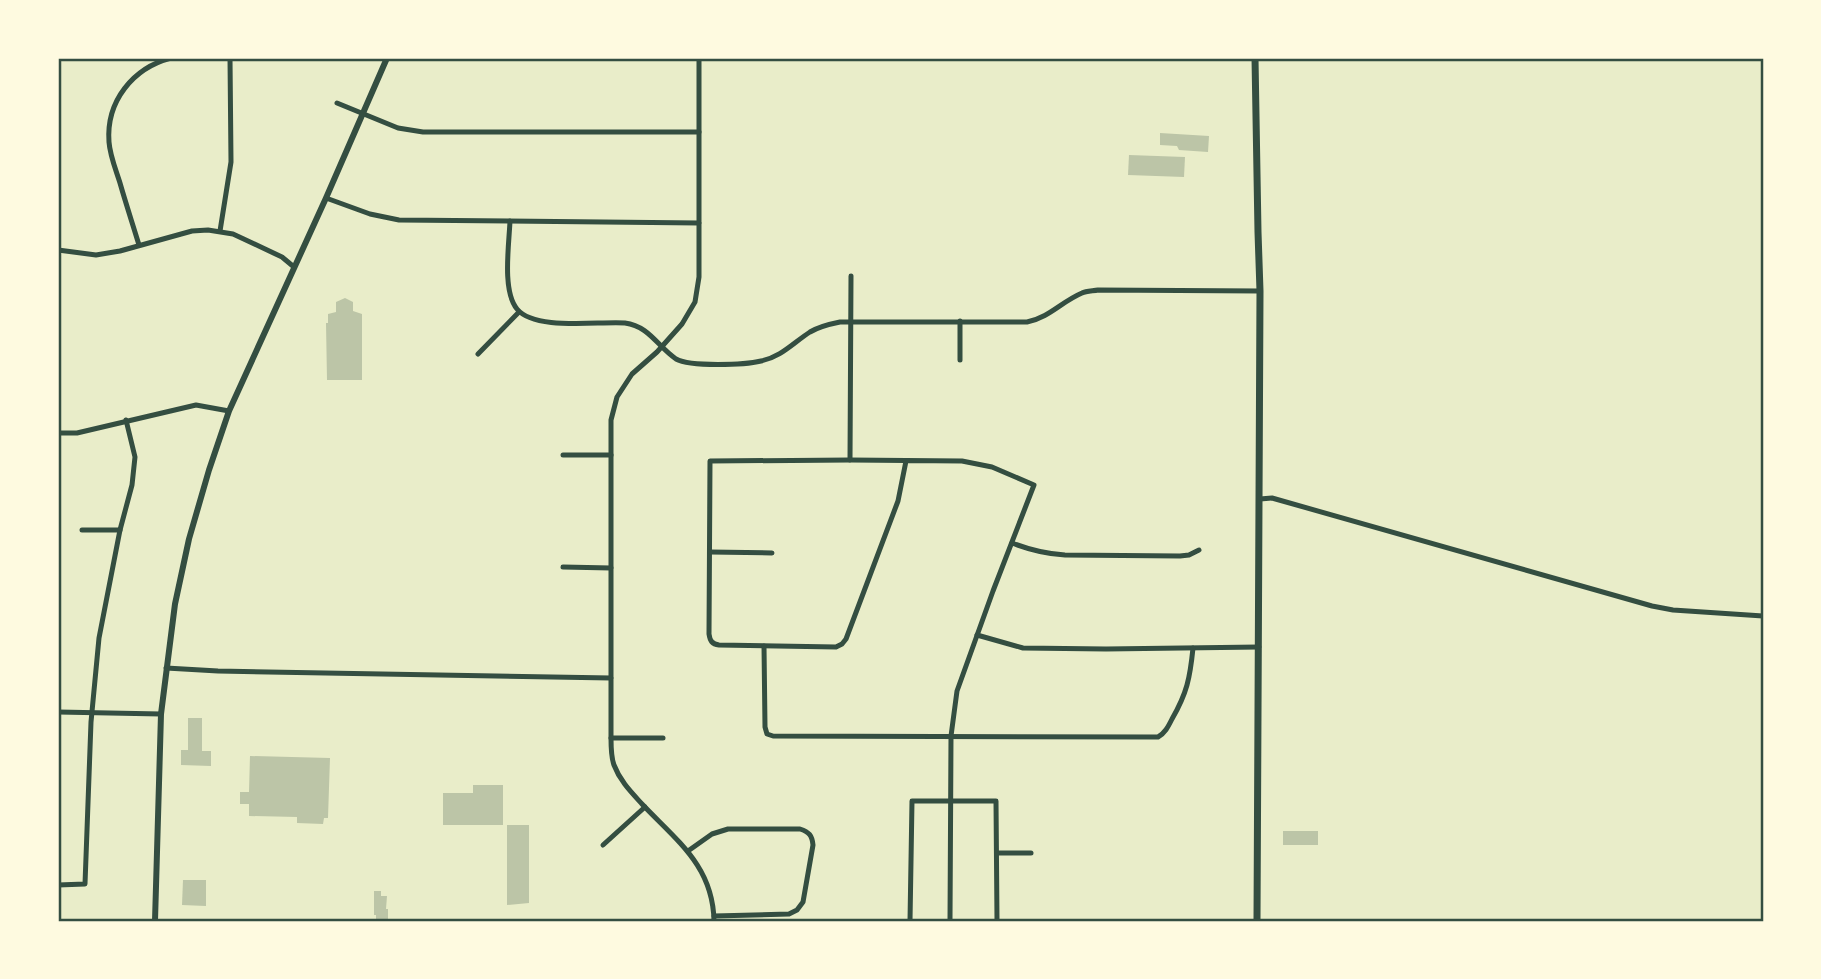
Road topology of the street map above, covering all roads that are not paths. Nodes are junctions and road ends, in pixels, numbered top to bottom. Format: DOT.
graph roads {
  1 [pos="171,58"];
  2 [pos="230,58"];
  3 [pos="387,58"];
  4 [pos="699,58"];
  5 [pos="1255,58"];
  6 [pos="338,103"];
  7 [pos="362,114"];
  8 [pos="699,132"];
  9 [pos="326,198"];
  10 [pos="510,221"];
  11 [pos="699,223"];
  12 [pos="220,231"];
  13 [pos="139,245"];
  14 [pos="58,250"];
  15 [pos="294,267"];
  16 [pos="851,276"];
  17 [pos="1260,291"];
  18 [pos="519,312"];
  19 [pos="850,321"];
  20 [pos="960,321"];
  21 [pos="663,346"];
  22 [pos="478,354"];
  23 [pos="960,360"];
  24 [pos="229,411"];
  25 [pos="126,421"];
  26 [pos="58,433"];
  27 [pos="563,455"];
  28 [pos="611,455"];
  29 [pos="850,460"];
  30 [pos="906,461"];
  31 [pos="1260,499"];
  32 [pos="82,530"];
  33 [pos="120,530"];
  34 [pos="1012,543"];
  35 [pos="1199,550"];
  36 [pos="710,552"];
  37 [pos="772,553"];
  38 [pos="563,567"];
  39 [pos="611,568"];
  40 [pos="1763,616"];
  41 [pos="977,635"];
  42 [pos="764,646"];
  43 [pos="1259,647"];
  44 [pos="1193,648"];
  45 [pos="166,668"];
  46 [pos="611,678"];
  47 [pos="58,712"];
  48 [pos="92,712"];
  49 [pos="161,714"];
  50 [pos="951,736"];
  51 [pos="611,738"];
  52 [pos="663,738"];
  53 [pos="950,802"];
  54 [pos="645,807"];
  55 [pos="603,845"];
  56 [pos="688,851"];
  57 [pos="997,853"];
  58 [pos="1031,853"];
  59 [pos="58,885"];
  60 [pos="713,919"];
  61 [pos="155,921"];
  62 [pos="911,921"];
  63 [pos="950,921"];
  64 [pos="997,921"];
  65 [pos="1257,921"];
  1 -- 13 [label="street"];
  2 -- 12 [label="street"];
  3 -- 7 [label="street"];
  4 -- 8 [label="street"];
  5 -- 17 [label="main road"];
  6 -- 7 [label="street"];
  7 -- 8 [label="street"];
  7 -- 9 [label="street"];
  8 -- 11 [label="street"];
  9 -- 10 [label="street"];
  9 -- 15 [label="street"];
  10 -- 11 [label="street"];
  10 -- 18 [label="street"];
  11 -- 21 [label="street"];
  12 -- 13 [label="street"];
  12 -- 15 [label="street"];
  13 -- 14 [label="street"];
  15 -- 24 [label="street"];
  16 -- 19 [label="street"];
  17 -- 20 [label="street"];
  17 -- 31 [label="main road"];
  18 -- 21 [label="street"];
  18 -- 22 [label="street"];
  19 -- 20 [label="street"];
  19 -- 21 [label="street"];
  19 -- 29 [label="street"];
  20 -- 23 [label="street"];
  21 -- 28 [label="street"];
  24 -- 25 [label="street"];
  24 -- 45 [label="street"];
  25 -- 26 [label="street"];
  25 -- 33 [label="street"];
  27 -- 28 [label="street"];
  28 -- 39 [label="street"];
  29 -- 30 [label="street"];
  29 -- 36 [label="street"];
  30 -- 34 [label="street"];
  30 -- 42 [label="street"];
  31 -- 40 [label="street"];
  31 -- 43 [label="main road"];
  32 -- 33 [label="street"];
  33 -- 48 [label="street"];
  34 -- 35 [label="street"];
  34 -- 41 [label="street"];
  36 -- 37 [label="street"];
  36 -- 42 [label="street"];
  38 -- 39 [label="street"];
  39 -- 46 [label="street"];
  41 -- 44 [label="street"];
  41 -- 50 [label="street"];
  42 -- 50 [label="street"];
  43 -- 44 [label="street"];
  43 -- 65 [label="main road"];
  44 -- 50 [label="street"];
  45 -- 46 [label="street"];
  45 -- 49 [label="street"];
  46 -- 51 [label="street"];
  47 -- 48 [label="street"];
  48 -- 49 [label="street"];
  48 -- 59 [label="street"];
  49 -- 61 [label="street"];
  50 -- 53 [label="street"];
  51 -- 52 [label="street"];
  51 -- 54 [label="street"];
  53 -- 57 [label="street"];
  53 -- 62 [label="street"];
  53 -- 63 [label="street"];
  54 -- 55 [label="street"];
  54 -- 56 [label="street"];
  56 -- 60 [label="street"];
  56 -- 60 [label="street"];
  57 -- 58 [label="street"];
  57 -- 64 [label="street"];
}
